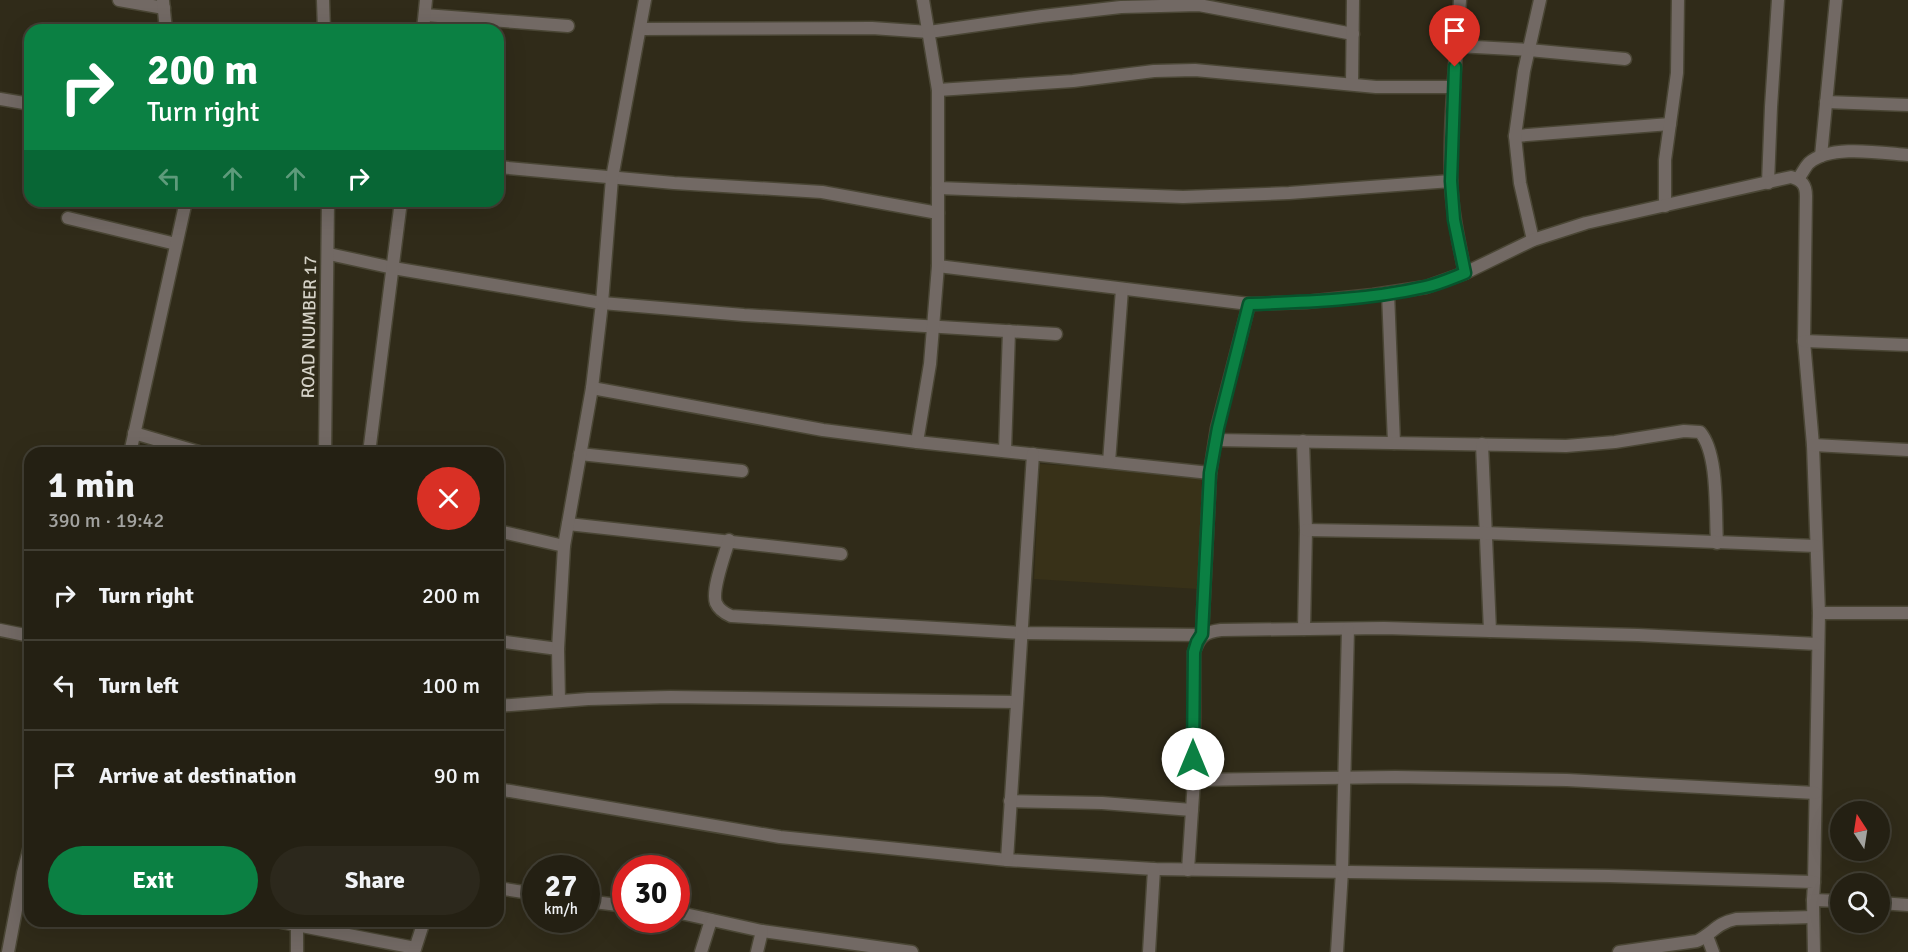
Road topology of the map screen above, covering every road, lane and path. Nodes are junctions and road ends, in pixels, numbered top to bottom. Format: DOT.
graph roads {
  1 [pos="119,0"];
  2 [pos="323,0"];
  3 [pos="426,0"];
  4 [pos="645,0"];
  5 [pos="923,0"];
  6 [pos="1353,0"];
  7 [pos="1460,0"];
  8 [pos="1540,0"];
  9 [pos="1678,0"];
  10 [pos="1778,0"];
  11 [pos="1836,0"];
  12 [pos="163,4"];
  13 [pos="424,15"];
  14 [pos="165,24"];
  15 [pos="324,24"];
  16 [pos="423,24"];
  17 [pos="568,26"];
  18 [pos="640,29"];
  19 [pos="929,32"];
  20 [pos="1353,34"];
  21 [pos="1456,46"];
  22 [pos="1529,50"];
  23 [pos="1625,59"];
  24 [pos="1352,84"];
  25 [pos="1454,87"];
  26 [pos="938,90"];
  27 [pos="0,99"];
  28 [pos="1826,102"];
  29 [pos="24,103"];
  30 [pos="1908,105"];
  31 [pos="1670,124"];
  32 [pos="1515,136"];
  33 [pos="1908,155"];
  34 [pos="1821,156"];
  35 [pos="504,168"];
  36 [pos="612,178"];
  37 [pos="1798,179"];
  38 [pos="1451,181"];
  39 [pos="1768,183"];
  40 [pos="938,188"];
  41 [pos="1665,206"];
  42 [pos="185,207"];
  43 [pos="328,207"];
  44 [pos="400,207"];
  45 [pos="938,213"];
  46 [pos="68,218"];
  47 [pos="1533,240"];
  48 [pos="176,244"];
  49 [pos="329,254"];
  50 [pos="938,266"];
  51 [pos="393,268"];
  52 [pos="1465,273"];
  53 [pos="1122,289"];
  54 [pos="1388,293"];
  55 [pos="602,303"];
  56 [pos="1249,304"];
  57 [pos="934,326"];
  58 [pos="1009,331"];
  59 [pos="1056,334"];
  60 [pos="1804,341"];
  61 [pos="1908,345"];
  62 [pos="592,388"];
  63 [pos="134,434"];
  64 [pos="1216,440"];
  65 [pos="1304,441"];
  66 [pos="917,442"];
  67 [pos="1394,443"];
  68 [pos="1482,444"];
  69 [pos="1813,445"];
  70 [pos="131,447"];
  71 [pos="181,447"];
  72 [pos="326,447"];
  73 [pos="370,447"];
  74 [pos="1908,450"];
  75 [pos="1005,452"];
  76 [pos="580,454"];
  77 [pos="1033,454"];
  78 [pos="1109,462"];
  79 [pos="742,471"];
  80 [pos="1210,473"];
  81 [pos="568,524"];
  82 [pos="1305,530"];
  83 [pos="504,532"];
  84 [pos="1485,533"];
  85 [pos="729,540"];
  86 [pos="1717,543"];
  87 [pos="564,546"];
  88 [pos="1816,546"];
  89 [pos="842,554"];
  90 [pos="1819,613"];
  91 [pos="1908,613"];
  92 [pos="1348,628"];
  93 [pos="1304,629"];
  94 [pos="0,630"];
  95 [pos="1490,631"];
  96 [pos="1021,633"];
  97 [pos="1202,634"];
  98 [pos="24,635"];
  99 [pos="504,642"];
  100 [pos="1818,644"];
  101 [pos="558,649"];
  102 [pos="559,701"];
  103 [pos="1016,702"];
  104 [pos="504,706"];
  105 [pos="1343,777"];
  106 [pos="1194,780"];
  107 [pos="504,790"];
  108 [pos="1815,793"];
  109 [pos="1010,801"];
  110 [pos="1192,810"];
  111 [pos="1007,860"];
  112 [pos="1154,869"];
  113 [pos="1188,870"];
  114 [pos="1341,873"];
  115 [pos="1814,882"];
  116 [pos="24,883"];
  117 [pos="504,889"];
  118 [pos="522,892"];
  119 [pos="1814,900"];
  120 [pos="1830,901"];
  121 [pos="1890,904"];
  122 [pos="1908,905"];
  123 [pos="690,915"];
  124 [pos="1813,917"];
  125 [pos="711,920"];
  126 [pos="297,927"];
  127 [pos="306,927"];
  128 [pos="422,927"];
  129 [pos="762,931"];
  130 [pos="1707,936"];
  131 [pos="415,950"];
  132 [pos="881,950"];
  133 [pos="8,952"];
  134 [pos="297,952"];
  135 [pos="701,952"];
  136 [pos="757,952"];
  137 [pos="912,952"];
  138 [pos="1149,952"];
  139 [pos="1337,952"];
  140 [pos="1619,952"];
  141 [pos="1713,952"];
  142 [pos="1814,952"];
  1 -- 12 [label="street"];
  2 -- 15 [label="street"];
  3 -- 13 [label="street"];
  4 -- 18 [label="street"];
  5 -- 19 [label="street"];
  6 -- 20 [label="street"];
  7 -- 21 [label="street"];
  8 -- 22 [label="street"];
  9 -- 31 [label="street"];
  10 -- 39 [label="street"];
  11 -- 28 [label="street"];
  12 -- 14 [label="street"];
  13 -- 16 [label="street"];
  13 -- 17 [label="street"];
  18 -- 19 [label="street"];
  18 -- 36 [label="street"];
  19 -- 20 [label="street"];
  19 -- 26 [label="street"];
  20 -- 24 [label="street"];
  21 -- 22 [label="street"];
  21 -- 25 [label="street"];
  22 -- 23 [label="street"];
  22 -- 32 [label="street"];
  24 -- 25 [label="street"];
  24 -- 26 [label="street"];
  25 -- 38 [label="street"];
  26 -- 40 [label="street"];
  27 -- 29 [label="street"];
  28 -- 30 [label="street"];
  28 -- 34 [label="street"];
  31 -- 32 [label="street"];
  31 -- 41 [label="street"];
  32 -- 47 [label="street"];
  33 -- 34 [label="street"];
  34 -- 37 [label="street"];
  35 -- 36 [label="street"];
  36 -- 45 [label="street"];
  36 -- 55 [label="street"];
  37 -- 39 [label="street"];
  37 -- 60 [label="street"];
  38 -- 40 [label="street"];
  38 -- 52 [label="street"];
  39 -- 41 [label="street"];
  40 -- 45 [label="street"];
  41 -- 47 [label="street"];
  42 -- 48 [label="street"];
  43 -- 49 [label="street, ROAD NUMBER 17"];
  44 -- 51 [label="street"];
  45 -- 50 [label="street"];
  46 -- 48 [label="street"];
  47 -- 52 [label="street"];
  48 -- 63 [label="street"];
  49 -- 51 [label="street"];
  49 -- 72 [label="street, ROAD NUMBER 17"];
  50 -- 53 [label="street"];
  50 -- 57 [label="street"];
  51 -- 55 [label="street"];
  51 -- 73 [label="street"];
  52 -- 54 [label="street"];
  53 -- 56 [label="street"];
  53 -- 78 [label="street"];
  54 -- 56 [label="street"];
  54 -- 67 [label="street"];
  55 -- 57 [label="street"];
  55 -- 62 [label="street"];
  56 -- 64 [label="street"];
  57 -- 58 [label="street"];
  57 -- 66 [label="street"];
  58 -- 59 [label="street"];
  58 -- 75 [label="street"];
  60 -- 61 [label="street"];
  60 -- 69 [label="street"];
  62 -- 66 [label="street"];
  62 -- 76 [label="street"];
  63 -- 70 [label="street"];
  63 -- 71 [label="street"];
  64 -- 65 [label="street"];
  64 -- 80 [label="street"];
  65 -- 67 [label="street"];
  65 -- 82 [label="street"];
  66 -- 75 [label="street"];
  67 -- 68 [label="street"];
  68 -- 84 [label="street"];
  68 -- 86 [label="street"];
  69 -- 74 [label="street"];
  69 -- 88 [label="street"];
  75 -- 77 [label="street"];
  76 -- 79 [label="street"];
  76 -- 81 [label="street"];
  77 -- 78 [label="street"];
  77 -- 96 [label="street"];
  78 -- 80 [label="street"];
  80 -- 97 [label="street"];
  81 -- 85 [label="street"];
  81 -- 87 [label="street"];
  82 -- 84 [label="street"];
  82 -- 93 [label="street"];
  83 -- 87 [label="street"];
  84 -- 86 [label="street"];
  84 -- 95 [label="street"];
  85 -- 89 [label="street"];
  85 -- 96 [label="street"];
  86 -- 88 [label="street"];
  87 -- 101 [label="street"];
  88 -- 90 [label="street"];
  90 -- 91 [label="street"];
  90 -- 100 [label="street"];
  92 -- 93 [label="street"];
  92 -- 95 [label="street"];
  92 -- 105 [label="street"];
  93 -- 97 [label="street"];
  94 -- 98 [label="street"];
  95 -- 100 [label="street"];
  96 -- 97 [label="street"];
  96 -- 103 [label="street"];
  97 -- 106 [label="street"];
  99 -- 101 [label="street"];
  100 -- 108 [label="street"];
  101 -- 102 [label="street"];
  102 -- 103 [label="street"];
  102 -- 104 [label="street"];
  103 -- 109 [label="street"];
  105 -- 106 [label="street"];
  105 -- 108 [label="street"];
  105 -- 114 [label="street"];
  106 -- 110 [label="street"];
  107 -- 111 [label="street"];
  108 -- 115 [label="street"];
  109 -- 110 [label="street"];
  109 -- 111 [label="street"];
  110 -- 113 [label="street"];
  111 -- 112 [label="street"];
  112 -- 113 [label="street"];
  112 -- 138 [label="street"];
  113 -- 114 [label="street"];
  114 -- 115 [label="street"];
  114 -- 139 [label="street"];
  115 -- 119 [label="street"];
  116 -- 133 [label="street"];
  117 -- 118 [label="street"];
  119 -- 120 [label="street"];
  119 -- 124 [label="street"];
  121 -- 122 [label="street"];
  123 -- 125 [label="street"];
  124 -- 130 [label="street"];
  124 -- 142 [label="street"];
  125 -- 129 [label="street"];
  125 -- 135 [label="street"];
  126 -- 134 [label="street"];
  127 -- 131 [label="street"];
  128 -- 131 [label="street"];
  129 -- 132 [label="street"];
  129 -- 136 [label="street"];
  130 -- 140 [label="street"];
  130 -- 141 [label="street"];
  132 -- 137 [label="street"];
}
